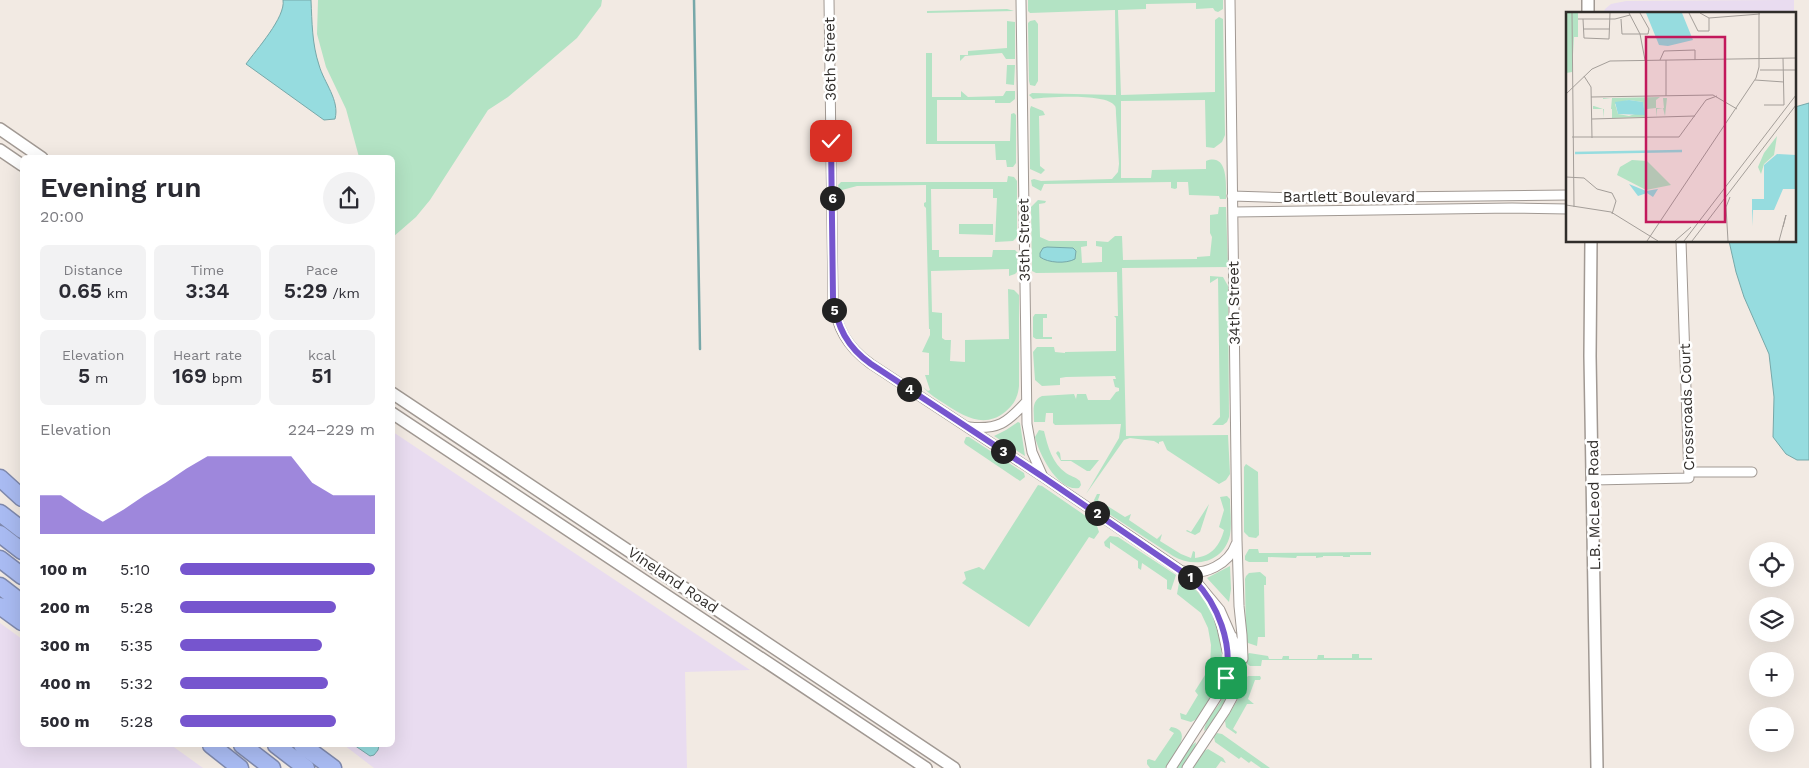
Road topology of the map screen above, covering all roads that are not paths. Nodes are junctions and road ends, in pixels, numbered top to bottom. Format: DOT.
graph roads {
  1 [pos="829,0"];
  2 [pos="1021,0"];
  3 [pos="1230,0"];
  4 [pos="0,129"];
  5 [pos="0,150"];
  6 [pos="38,155"];
  7 [pos="20,161"];
  8 [pos="1566,195"];
  9 [pos="1232,196"];
  10 [pos="1466,196"];
  11 [pos="1566,209"];
  12 [pos="1391,210"];
  13 [pos="1232,212"];
  14 [pos="1591,242"];
  15 [pos="1681,242"];
  16 [pos="395,395"];
  17 [pos="1026,402"];
  18 [pos="425,414"];
  19 [pos="395,415"];
  20 [pos="967,427"];
  21 [pos="415,428"];
  22 [pos="1689,472"];
  23 [pos="1752,472"];
  24 [pos="1043,477"];
  25 [pos="0,478"];
  26 [pos="1594,480"];
  27 [pos="20,496"];
  28 [pos="556,502"];
  29 [pos="0,513"];
  30 [pos="546,515"];
  31 [pos="20,528"];
  32 [pos="0,534"];
  33 [pos="1237,540"];
  34 [pos="20,549"];
  35 [pos="0,559"];
  36 [pos="1181,570"];
  37 [pos="20,574"];
  38 [pos="0,586"];
  39 [pos="1205,591"];
  40 [pos="20,601"];
  41 [pos="0,606"];
  42 [pos="1239,606"];
  43 [pos="20,621"];
  44 [pos="1232,636"];
  45 [pos="1228,658"];
  46 [pos="791,659"];
  47 [pos="783,673"];
  48 [pos="1236,692"];
  49 [pos="900,732"];
  50 [pos="891,745"];
  51 [pos="214,747"];
  52 [pos="245,747"];
  53 [pos="279,747"];
  54 [pos="305,747"];
  55 [pos="240,768"];
  56 [pos="272,768"];
  57 [pos="306,768"];
  58 [pos="333,768"];
  59 [pos="926,768"];
  60 [pos="954,768"];
  61 [pos="1171,768"];
  62 [pos="1187,768"];
  63 [pos="1597,768"];
  1 -- 20 [label="street, 36th Street"];
  2 -- 17 [label="street, 35th Street"];
  3 -- 9 [label="street, 34th Street"];
  4 -- 6 [label="street"];
  5 -- 7 [label="street"];
  8 -- 10 [label="street, Bartlett Boulevard"];
  9 -- 10 [label="street, Bartlett Boulevard"];
  9 -- 13 [label="street, 34th Street"];
  10 -- 12 [label="street, Bartlett Boulevard"];
  11 -- 12 [label="street, Bartlett Boulevard"];
  12 -- 13 [label="street, Bartlett Boulevard"];
  13 -- 33 [label="street, 34th Street"];
  14 -- 26 [label="street, L.B. McLeod Road"];
  15 -- 22 [label="street, Crossroads Court"];
  16 -- 18 [label="street, Vineland Road"];
  17 -- 20 [label="street"];
  17 -- 24 [label="street, 35th Street"];
  18 -- 21 [label="street"];
  18 -- 28 [label="street, Vineland Road"];
  19 -- 21 [label="street, Vineland Road"];
  20 -- 24 [label="street, 36th Street"];
  21 -- 30 [label="street, Vineland Road"];
  22 -- 23 [label="street"];
  22 -- 26 [label="street, Crossroads Court"];
  24 -- 36 [label="street, 36th Street"];
  25 -- 27 [label="highway"];
  26 -- 63 [label="street, L.B. McLeod Road"];
  28 -- 30 [label="street"];
  28 -- 46 [label="street, Vineland Road"];
  29 -- 31 [label="highway"];
  30 -- 47 [label="street, Vineland Road"];
  32 -- 34 [label="highway"];
  33 -- 36 [label="street"];
  33 -- 42 [label="street, 34th Street"];
  35 -- 37 [label="highway"];
  36 -- 39 [label="street, 36th Street"];
  38 -- 40 [label="highway"];
  39 -- 44 [label="street, 34th Street"];
  39 -- 45 [label="street"];
  41 -- 43 [label="highway"];
  42 -- 44 [label="street, 34th Street"];
  42 -- 48 [label="street, 34th Street"];
  44 -- 45 [label="street, 34th Street"];
  44 -- 48 [label="street, 34th Street"];
  45 -- 61 [label="street, 34th Street"];
  46 -- 47 [label="street"];
  46 -- 49 [label="street, Vineland Road"];
  47 -- 50 [label="street, Vineland Road"];
  48 -- 62 [label="street, 34th Street"];
  49 -- 50 [label="street"];
  49 -- 60 [label="street, Vineland Road"];
  50 -- 59 [label="street, Vineland Road"];
  51 -- 55 [label="highway"];
  52 -- 56 [label="highway"];
  53 -- 57 [label="highway"];
  54 -- 58 [label="highway"];
}
